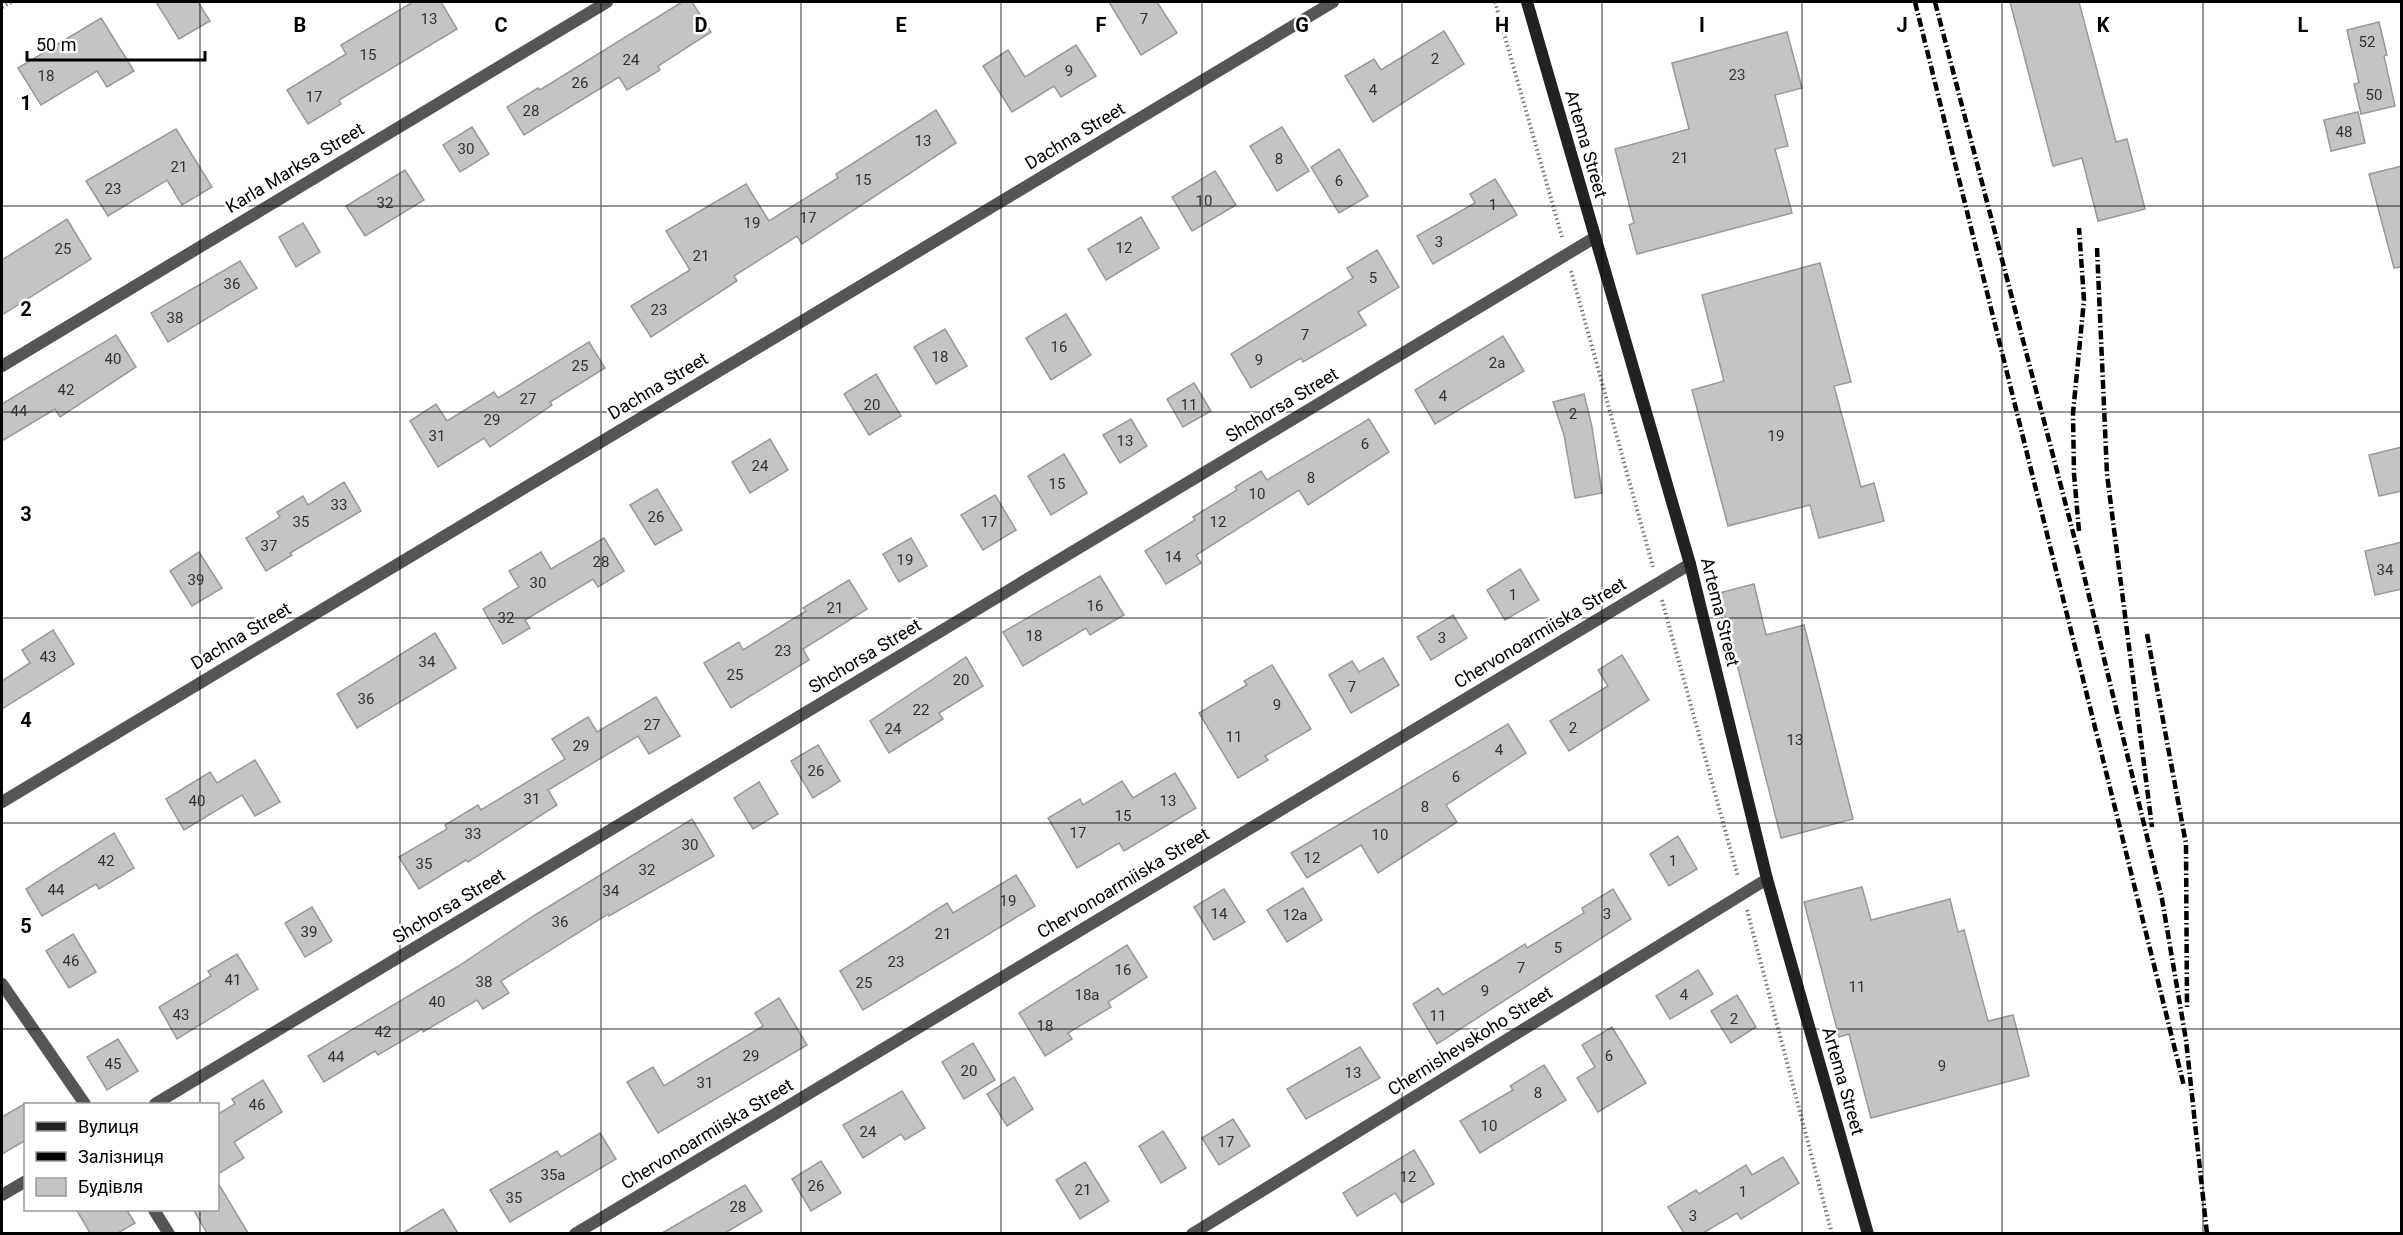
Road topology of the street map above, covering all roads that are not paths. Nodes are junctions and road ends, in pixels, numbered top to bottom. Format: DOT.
graph roads {
  1 [pos="607,2"];
  2 [pos="1333,2"];
  3 [pos="1527,2"];
  4 [pos="1594,238"];
  5 [pos="2,366"];
  6 [pos="1690,564"];
  7 [pos="2,802"];
  8 [pos="1767,879"];
  9 [pos="2,984"];
  10 [pos="84,1103"];
  11 [pos="157,1103"];
  12 [pos="24,1182"];
  13 [pos="2,1196"];
  14 [pos="155,1211"];
  15 [pos="169,1233"];
  16 [pos="576,1233"];
  17 [pos="1192,1233"];
  18 [pos="1865,1233"];
  1 -- 5 [label="street, Karla Marksa Street"];
  2 -- 7 [label="street, Dachna Street"];
  3 -- 4 [label="main road, Artema Street"];
  4 -- 6 [label="main road, Artema Street"];
  4 -- 11 [label="street, Shchorsa Street"];
  6 -- 8 [label="main road, Artema Street"];
  6 -- 16 [label="street, Chervonoarmiiska Street"];
  8 -- 17 [label="street, Chernishevskoho Street"];
  8 -- 18 [label="main road, Artema Street"];
  9 -- 10 [label="street"];
  12 -- 13 [label="street"];
  14 -- 15 [label="street"];
}
